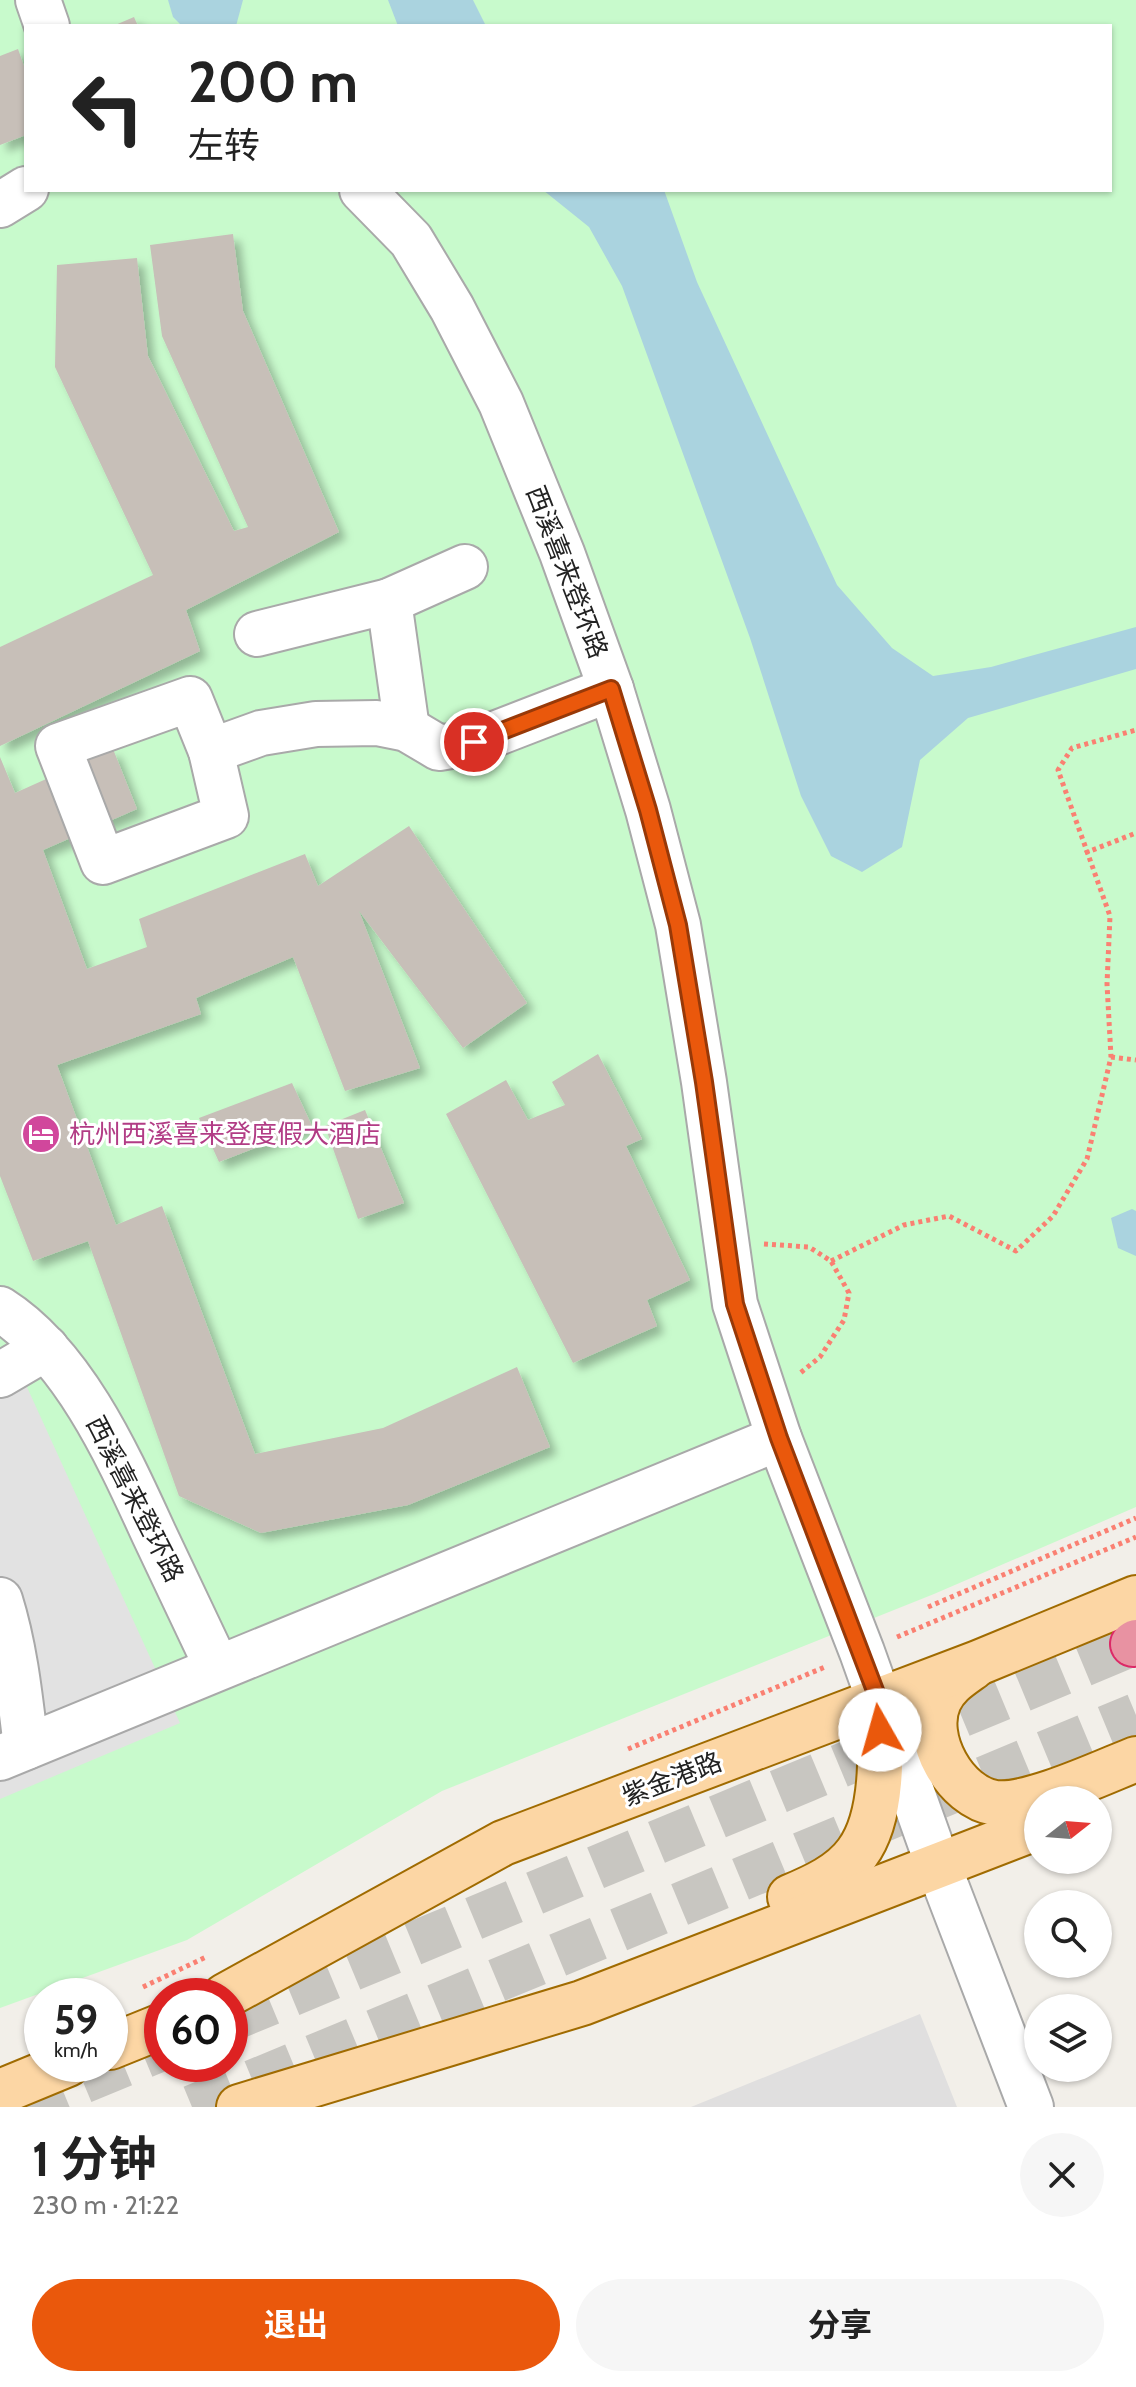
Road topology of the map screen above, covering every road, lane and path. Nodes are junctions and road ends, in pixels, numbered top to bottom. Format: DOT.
graph roads {
  1 [pos="38,0"];
  2 [pos="46,24"];
  3 [pos="24,190"];
  4 [pos="364,192"];
  5 [pos="0,205"];
  6 [pos="465,567"];
  7 [pos="389,601"];
  8 [pos="257,634"];
  9 [pos="611,689"];
  10 [pos="407,729"];
  11 [pos="1136,730"];
  12 [pos="211,751"];
  13 [pos="1136,833"];
  14 [pos="1085,853"];
  15 [pos="1111,1057"];
  16 [pos="1136,1060"];
  17 [pos="727,1242"];
  18 [pos="831,1261"];
  19 [pos="0,1309"];
  20 [pos="46,1348"];
  21 [pos="0,1375"];
  22 [pos="773,1419"];
  23 [pos="1136,1518"];
  24 [pos="1136,1598"];
  25 [pos="0,1600"];
  26 [pos="928,1607"];
  27 [pos="978,1663"];
  28 [pos="217,1667"];
  29 [pos="879,1701"];
  30 [pos="13,1752"];
  31 [pos="1136,1759"];
  32 [pos="1136,1790"];
  33 [pos="1112,1799"];
  34 [pos="1024,1832"];
  35 [pos="938,1865"];
  36 [pos="248,1983"];
  37 [pos="419,2053"];
  38 [pos="24,2082"];
  39 [pos="0,2092"];
  40 [pos="239,2107"];
  41 [pos="1031,2107"];
  1 -- 2 [label="street"];
  3 -- 5 [label="street"];
  4 -- 9 [label="street, 西溪喜来登环路"];
  6 -- 7 [label="street"];
  7 -- 8 [label="street"];
  7 -- 10 [label="street"];
  9 -- 10 [label="street"];
  9 -- 17 [label="street, 西溪喜来登环路"];
  10 -- 12 [label="street"];
  11 -- 14 [label="path"];
  13 -- 14 [label="path"];
  14 -- 15 [label="path"];
  15 -- 16 [label="path"];
  15 -- 18 [label="path"];
  17 -- 18 [label="path"];
  17 -- 22 [label="street, 西溪喜来登环路"];
  18 -- 22 [label="path"];
  19 -- 20 [label="street, 西溪喜来登环路"];
  20 -- 21 [label="street"];
  20 -- 28 [label="street, 西溪喜来登环路"];
  22 -- 28 [label="street"];
  22 -- 29 [label="street, 西溪喜来登环路"];
  23 -- 26 [label="path"];
  24 -- 27 [label="main road, 紫金港路"];
  25 -- 30 [label="street"];
  27 -- 29 [label="main road, 紫金港路"];
  27 -- 31 [label="main road"];
  28 -- 30 [label="street"];
  29 -- 35 [label="street, 西溪喜来登环路"];
  29 -- 36 [label="main road, 紫金港路"];
  29 -- 37 [label="main road"];
  32 -- 33 [label="main road"];
  34 -- 35 [label="main road"];
  35 -- 37 [label="main road"];
  35 -- 41 [label="street, 西溪喜来登环路"];
  37 -- 40 [label="main road"];
  38 -- 39 [label="main road"];
}
